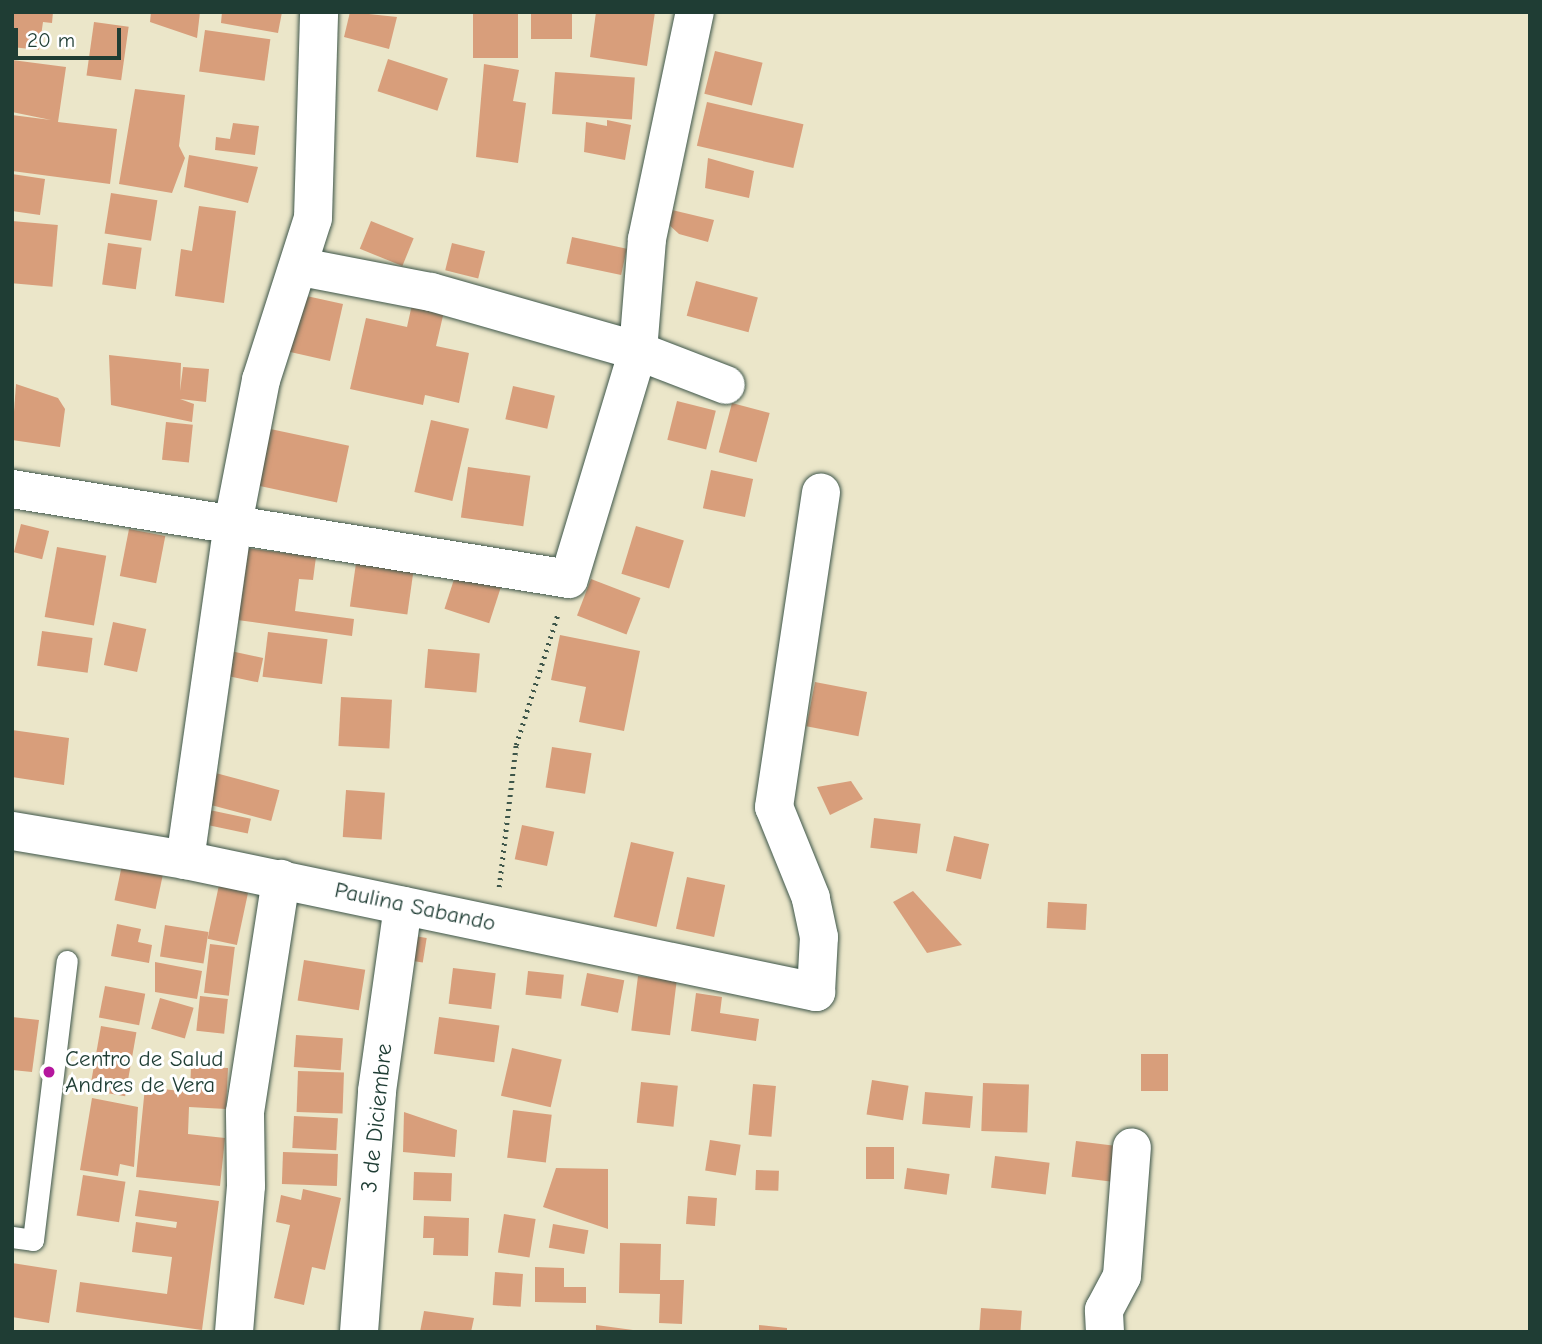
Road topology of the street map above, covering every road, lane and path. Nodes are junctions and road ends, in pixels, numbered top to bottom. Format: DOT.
graph roads {
  1 [pos="319,12"];
  2 [pos="695,12"];
  3 [pos="301,267"];
  4 [pos="638,351"];
  5 [pos="726,386"];
  6 [pos="12,489"];
  7 [pos="821,492"];
  8 [pos="233,524"];
  9 [pos="569,579"];
  10 [pos="12,831"];
  11 [pos="185,860"];
  12 [pos="281,879"];
  13 [pos="403,906"];
  14 [pos="494,924"];
  15 [pos="67,961"];
  16 [pos="1132,1147"];
  17 [pos="12,1237"];
  18 [pos="234,1332"];
  19 [pos="359,1332"];
  20 [pos="1105,1332"];
  1 -- 3 [label="street"];
  2 -- 4 [label="street"];
  3 -- 4 [label="street"];
  3 -- 8 [label="street"];
  4 -- 5 [label="street"];
  4 -- 9 [label="street"];
  6 -- 8 [label="street"];
  7 -- 14 [label="street, Paulina Sabando"];
  8 -- 9 [label="street"];
  8 -- 11 [label="street"];
  9 -- 14 [label="path"];
  10 -- 11 [label="street, Paulina Sabando"];
  11 -- 12 [label="street, Paulina Sabando"];
  12 -- 13 [label="street, Paulina Sabando"];
  12 -- 18 [label="street"];
  13 -- 14 [label="street, Paulina Sabando"];
  13 -- 19 [label="street, 3 de Diciembre"];
  15 -- 17 [label="lane"];
  16 -- 20 [label="street"];
}
